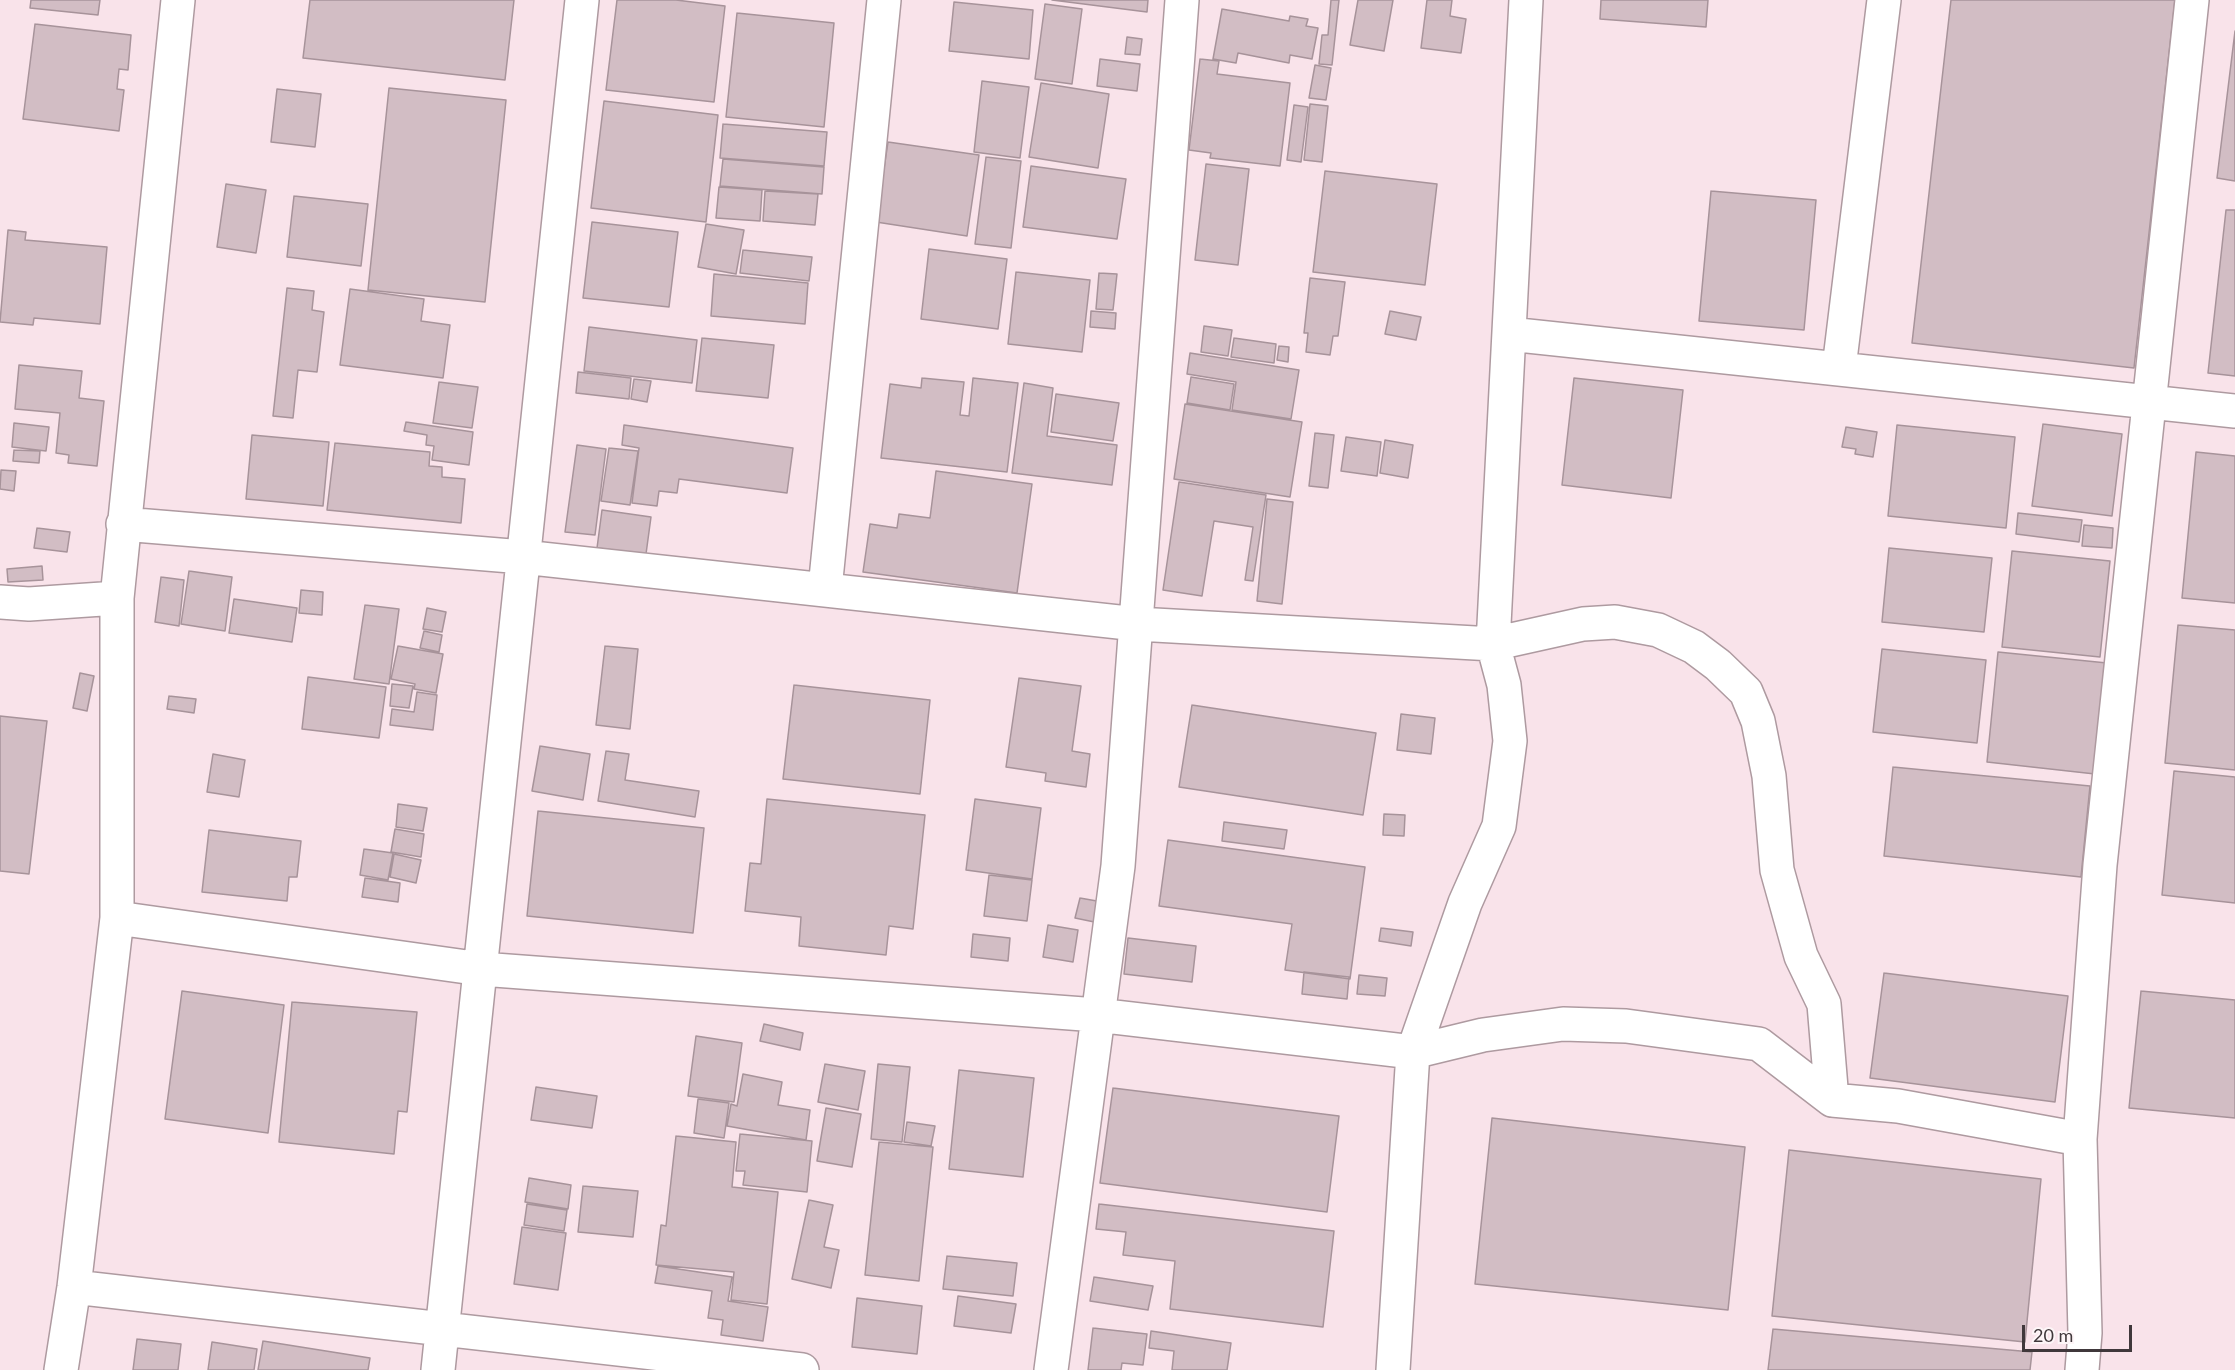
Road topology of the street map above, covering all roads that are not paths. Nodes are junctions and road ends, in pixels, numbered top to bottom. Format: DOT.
graph roads {
  1 [pos="178,0"];
  2 [pos="582,0"];
  3 [pos="884,0"];
  4 [pos="1182,0"];
  5 [pos="1526,0"];
  6 [pos="1884,0"];
  7 [pos="2192,0"];
  8 [pos="1509,334"];
  9 [pos="1839,368"];
  10 [pos="2148,401"];
  11 [pos="2235,411"];
  12 [pos="123,524"];
  13 [pos="524,557"];
  14 [pos="825,589"];
  15 [pos="117,598"];
  16 [pos="0,602"];
  17 [pos="1137,624"];
  18 [pos="1493,644"];
  19 [pos="117,918"];
  20 [pos="481,969"];
  21 [pos="1097,1015"];
  22 [pos="1413,1052"];
  23 [pos="1832,1100"];
  24 [pos="2080,1139"];
  25 [pos="74,1287"];
  26 [pos="443,1330"];
  27 [pos="742,1367"];
  28 [pos="61,1370"];
  29 [pos="438,1370"];
  30 [pos="802,1370"];
  31 [pos="1051,1370"];
  32 [pos="1392,1370"];
  33 [pos="2082,1370"];
  1 -- 12 [label="street"];
  2 -- 13 [label="street"];
  3 -- 14 [label="street"];
  4 -- 17 [label="street"];
  5 -- 8 [label="street"];
  6 -- 9 [label="street"];
  7 -- 10 [label="street"];
  8 -- 9 [label="street"];
  8 -- 18 [label="street"];
  9 -- 10 [label="street"];
  10 -- 11 [label="street"];
  10 -- 24 [label="street"];
  12 -- 13 [label="street"];
  12 -- 15 [label="street"];
  13 -- 14 [label="street"];
  13 -- 20 [label="street"];
  14 -- 17 [label="street"];
  15 -- 16 [label="street"];
  15 -- 19 [label="street"];
  17 -- 18 [label="street"];
  17 -- 21 [label="street"];
  18 -- 22 [label="street"];
  18 -- 23 [label="street"];
  19 -- 20 [label="street"];
  19 -- 25 [label="street"];
  20 -- 21 [label="street"];
  20 -- 26 [label="street"];
  21 -- 22 [label="street"];
  21 -- 31 [label="street"];
  22 -- 23 [label="street"];
  22 -- 32 [label="street"];
  23 -- 24 [label="street"];
  24 -- 33 [label="street"];
  25 -- 26 [label="street"];
  25 -- 28 [label="street"];
  26 -- 27 [label="street"];
  26 -- 29 [label="street"];
  27 -- 30 [label="street"];
}
